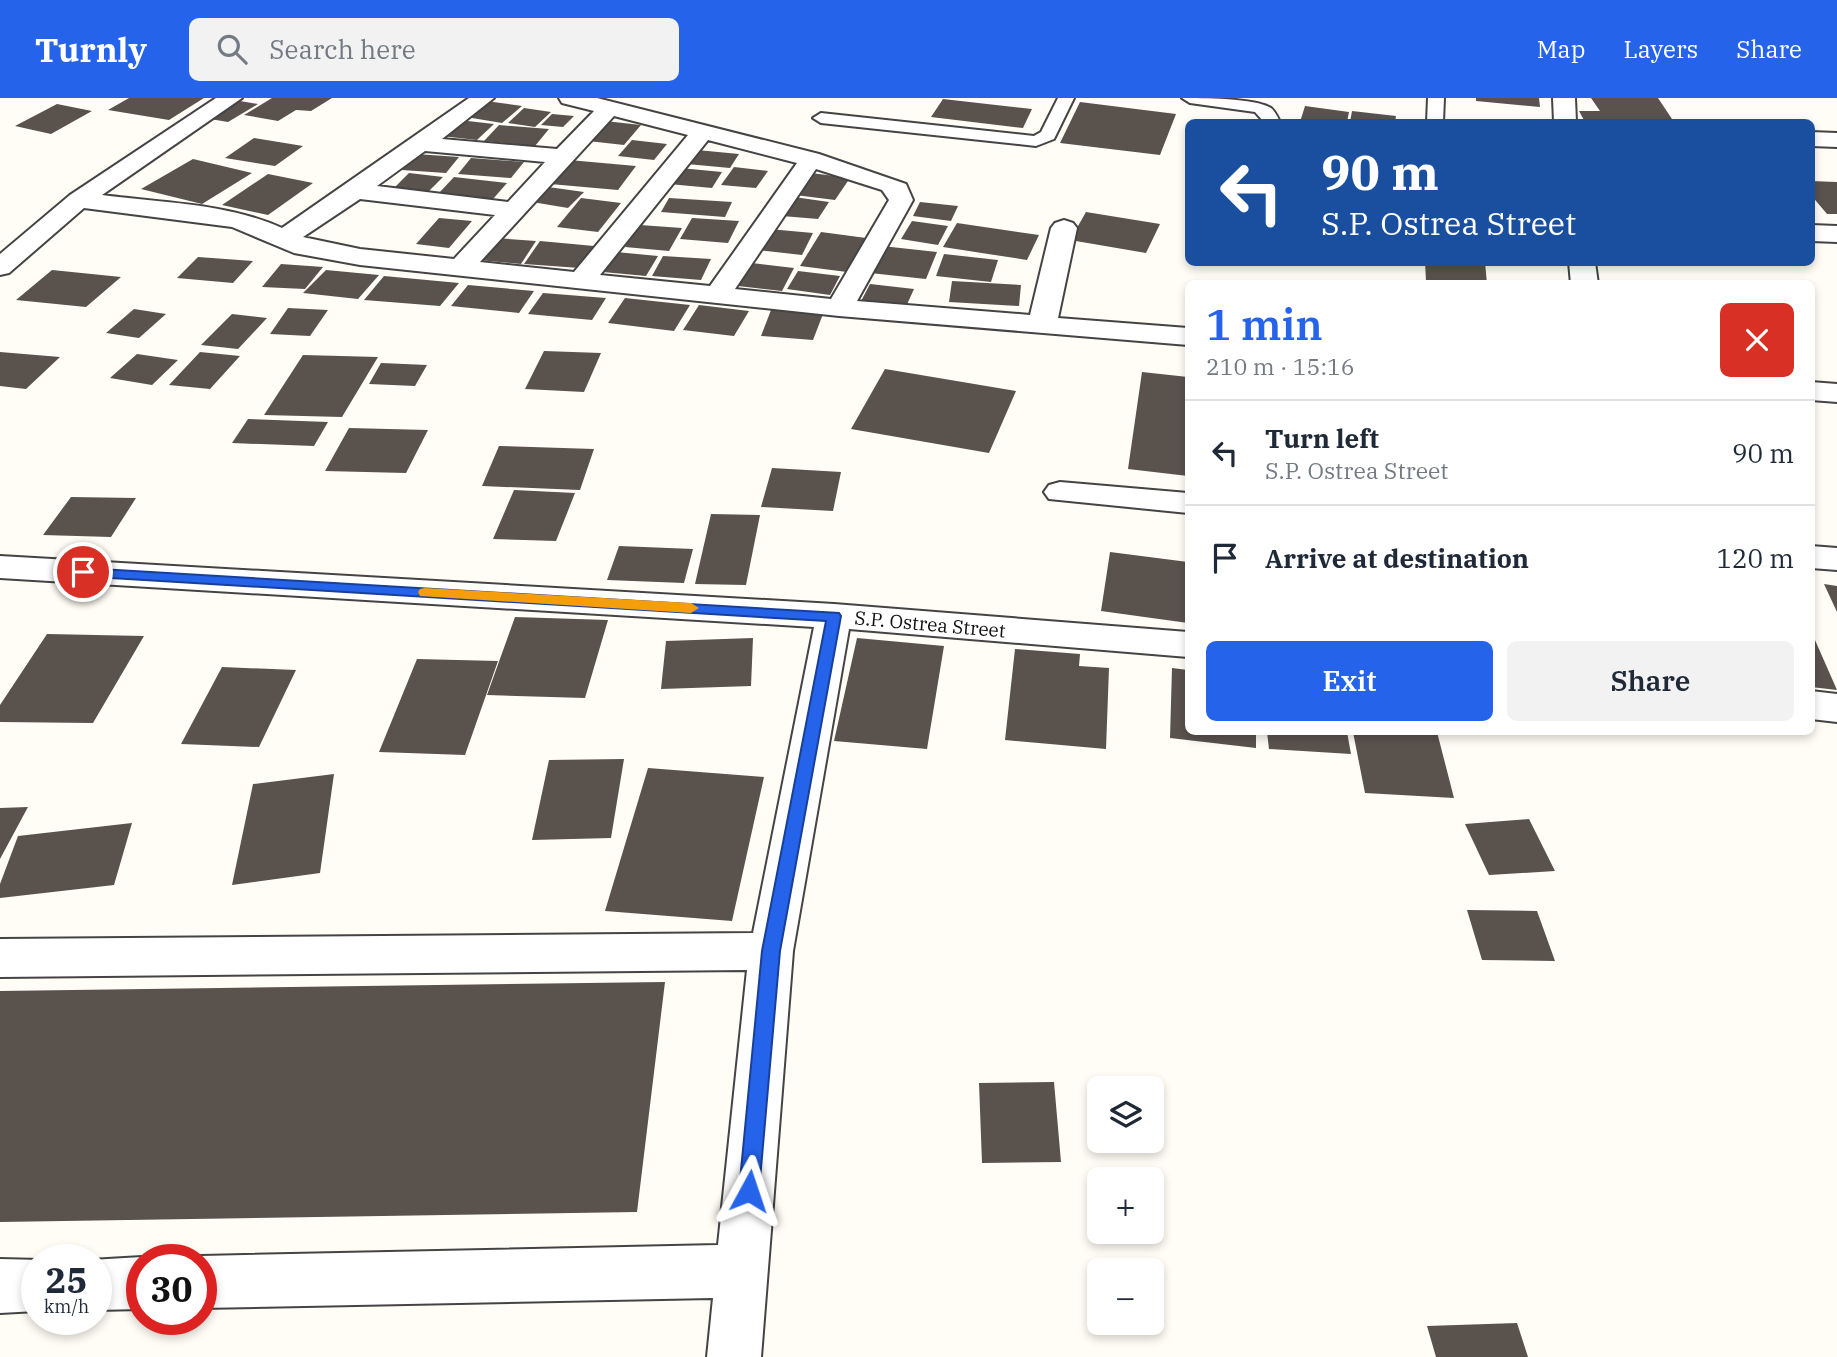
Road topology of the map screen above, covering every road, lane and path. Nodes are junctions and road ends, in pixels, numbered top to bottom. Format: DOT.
graph roads {
  1 [pos="231,98"];
  2 [pos="483,98"];
  3 [pos="570,98"];
  4 [pos="1066,98"];
  5 [pos="1190,98"];
  6 [pos="1436,98"];
  7 [pos="1564,98"];
  8 [pos="1239,101"];
  9 [pos="609,107"];
  10 [pos="821,118"];
  11 [pos="1270,119"];
  12 [pos="1435,119"];
  13 [pos="1565,119"];
  14 [pos="702,133"];
  15 [pos="1815,139"];
  16 [pos="1837,140"];
  17 [pos="420,144"];
  18 [pos="563,157"];
  19 [pos="811,159"];
  20 [pos="355,191"];
  21 [pos="79,200"];
  22 [pos="513,210"];
  23 [pos="1064,228"];
  24 [pos="1815,233"];
  25 [pos="1837,234"];
  26 [pos="283,239"];
  27 [pos="0,267"];
  28 [pos="460,268"];
  29 [pos="581,281"];
  30 [pos="717,295"];
  31 [pos="839,308"];
  32 [pos="1042,325"];
  33 [pos="1185,337"];
  34 [pos="1815,391"];
  35 [pos="1837,393"];
  36 [pos="1060,492"];
  37 [pos="1185,503"];
  38 [pos="1815,557"];
  39 [pos="1837,559"];
  40 [pos="0,567"];
  41 [pos="834,616"];
  42 [pos="1185,645"];
  43 [pos="1815,705"];
  44 [pos="1837,708"];
  45 [pos="771,951"];
  46 [pos="0,958"];
  47 [pos="742,1271"];
  48 [pos="217,1282"];
  49 [pos="21,1285"];
  50 [pos="0,1286"];
  51 [pos="734,1357"];
  1 -- 21 [label="street"];
  2 -- 17 [label="street"];
  3 -- 9 [label="street"];
  4 -- 10 [label="lane"];
  5 -- 8 [label="lane"];
  6 -- 12 [label="lane"];
  7 -- 13 [label="street"];
  8 -- 11 [label="lane"];
  9 -- 14 [label="street"];
  9 -- 18 [label="street"];
  14 -- 19 [label="street"];
  14 -- 29 [label="street"];
  15 -- 16 [label="street"];
  17 -- 18 [label="street"];
  17 -- 20 [label="street"];
  18 -- 22 [label="street"];
  19 -- 30 [label="street"];
  19 -- 31 [label="street"];
  20 -- 22 [label="street"];
  20 -- 26 [label="street"];
  21 -- 26 [label="street"];
  21 -- 27 [label="street"];
  22 -- 28 [label="street"];
  23 -- 32 [label="street"];
  24 -- 25 [label="street"];
  26 -- 28 [label="street"];
  28 -- 29 [label="street"];
  29 -- 30 [label="street"];
  30 -- 31 [label="street"];
  31 -- 32 [label="street"];
  32 -- 33 [label="street"];
  34 -- 35 [label="street"];
  36 -- 37 [label="street"];
  38 -- 39 [label="street"];
  40 -- 41 [label="street, S.P. Ostrea Street"];
  41 -- 42 [label="street, S.P. Ostrea Street"];
  41 -- 45 [label="street"];
  43 -- 44 [label="street"];
  45 -- 46 [label="street"];
  45 -- 47 [label="street"];
  47 -- 48 [label="street"];
  47 -- 51 [label="street"];
  49 -- 50 [label="street"];
}
